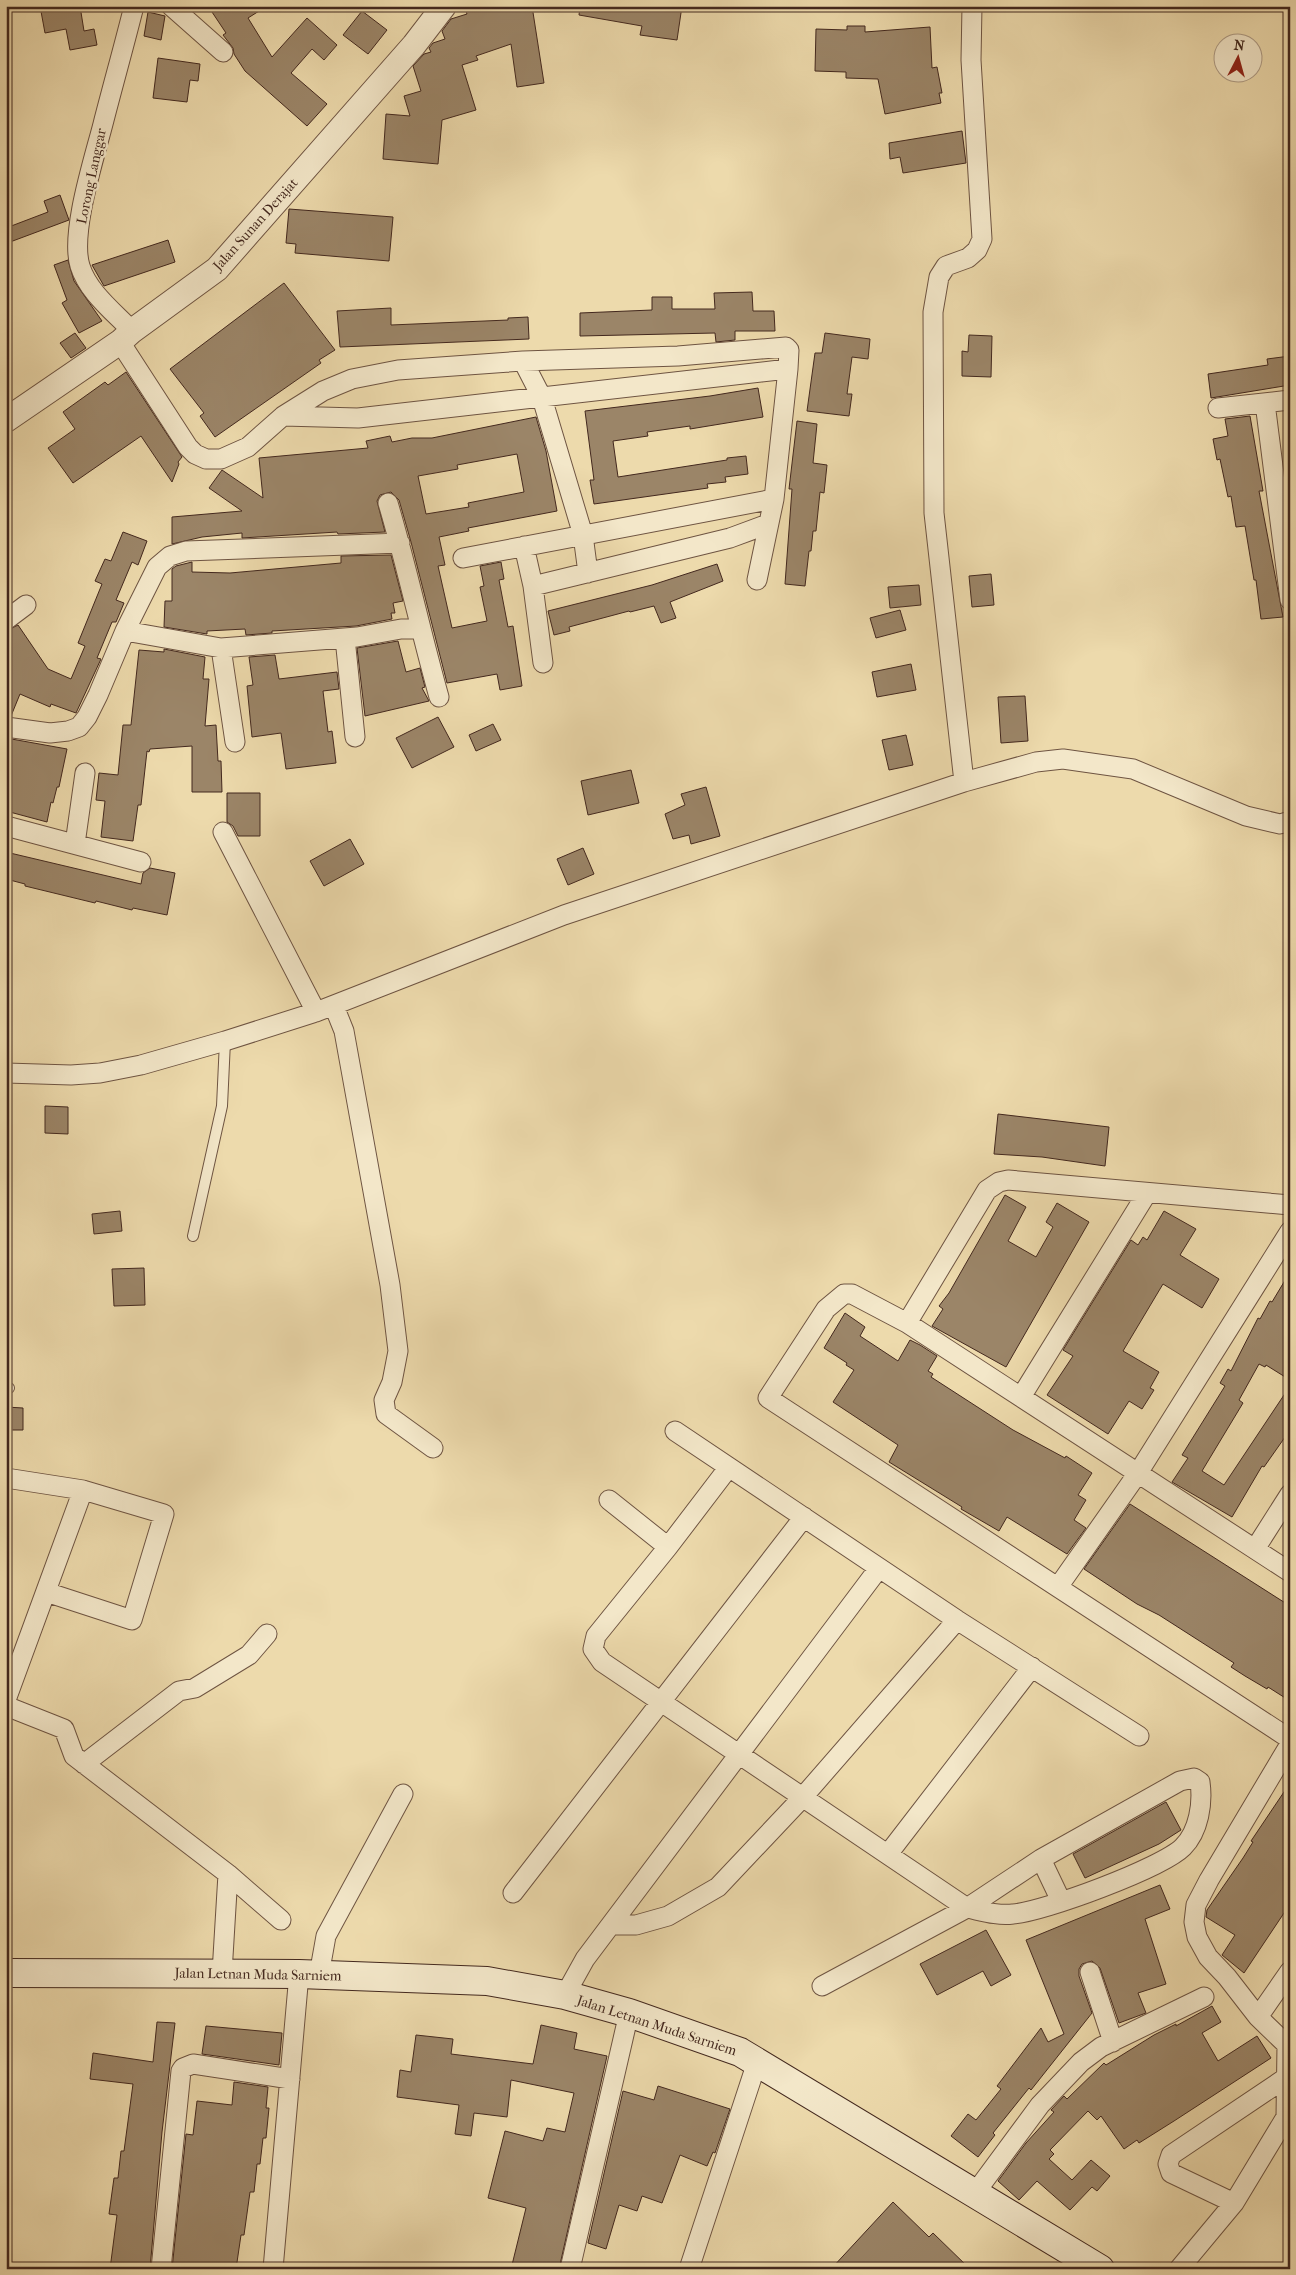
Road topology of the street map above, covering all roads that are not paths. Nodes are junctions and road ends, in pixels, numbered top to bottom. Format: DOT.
graph roads {
  1 [pos="134,6"];
  2 [pos="171,6"];
  3 [pos="444,6"];
  4 [pos="972,6"];
  5 [pos="223,52"];
  6 [pos="126,336"];
  7 [pos="678,356"];
  8 [pos="584,360"];
  9 [pos="524,361"];
  10 [pos="788,369"];
  11 [pos="677,381"];
  12 [pos="591,392"];
  13 [pos="542,398"];
  14 [pos="1290,400"];
  15 [pos="1265,403"];
  16 [pos="1218,408"];
  17 [pos="283,416"];
  18 [pos="6,420"];
  19 [pos="774,499"];
  20 [pos="388,503"];
  21 [pos="728,508"];
  22 [pos="768,524"];
  23 [pos="583,535"];
  24 [pos="730,538"];
  25 [pos="400,543"];
  26 [pos="524,546"];
  27 [pos="1286,546"];
  28 [pos="464,558"];
  29 [pos="588,574"];
  30 [pos="756,580"];
  31 [pos="533,586"];
  32 [pos="1290,600"];
  33 [pos="26,605"];
  34 [pos="6,620"];
  35 [pos="420,629"];
  36 [pos="125,631"];
  37 [pos="345,638"];
  38 [pos="221,648"];
  39 [pos="543,663"];
  40 [pos="440,697"];
  41 [pos="6,727"];
  42 [pos="355,737"];
  43 [pos="235,742"];
  44 [pos="85,773"];
  45 [pos="964,782"];
  46 [pos="1290,821"];
  47 [pos="6,826"];
  48 [pos="223,832"];
  49 [pos="75,844"];
  50 [pos="141,862"];
  51 [pos="334,1006"];
  52 [pos="316,1012"];
  53 [pos="225,1042"];
  54 [pos="6,1073"];
  55 [pos="1147,1193"];
  56 [pos="1290,1205"];
  57 [pos="1290,1231"];
  58 [pos="193,1236"];
  59 [pos="907,1323"];
  60 [pos="1021,1397"];
  61 [pos="675,1431"];
  62 [pos="434,1448"];
  63 [pos="729,1467"];
  64 [pos="1138,1473"];
  65 [pos="6,1478"];
  66 [pos="84,1490"];
  67 [pos="1290,1494"];
  68 [pos="609,1500"];
  69 [pos="804,1517"];
  70 [pos="668,1547"];
  71 [pos="1256,1550"];
  72 [pos="879,1568"];
  73 [pos="1290,1572"];
  74 [pos="1058,1587"];
  75 [pos="46,1592"];
  76 [pos="957,1620"];
  77 [pos="267,1634"];
  78 [pos="1032,1667"];
  79 [pos="6,1700"];
  80 [pos="661,1701"];
  81 [pos="6,1706"];
  82 [pos="1139,1736"];
  83 [pos="1290,1739"];
  84 [pos="1290,1744"];
  85 [pos="739,1753"];
  86 [pos="84,1764"];
  87 [pos="403,1794"];
  88 [pos="802,1798"];
  89 [pos="888,1854"];
  90 [pos="1041,1859"];
  91 [pos="228,1874"];
  92 [pos="513,1893"];
  93 [pos="1061,1901"];
  94 [pos="967,1908"];
  95 [pos="280,1920"];
  96 [pos="612,1925"];
  97 [pos="1290,1971"];
  98 [pos="1090,1972"];
  99 [pos="6,1973"];
  100 [pos="222,1973"];
  101 [pos="309,1974"];
  102 [pos="822,1986"];
  103 [pos="565,1995"];
  104 [pos="1204,1997"];
  105 [pos="629,2013"];
  106 [pos="1258,2017"];
  107 [pos="1113,2042"];
  108 [pos="1288,2043"];
  109 [pos="757,2062"];
  110 [pos="1287,2077"];
  111 [pos="290,2079"];
  112 [pos="1288,2118"];
  113 [pos="975,2193"];
  114 [pos="1234,2203"];
  115 [pos="161,2269"];
  116 [pos="273,2269"];
  117 [pos="570,2269"];
  118 [pos="689,2269"];
  119 [pos="1100,2269"];
  120 [pos="1179,2269"];
  1 -- 6 [label="street, Lorong Langgar"];
  2 -- 5 [label="street"];
  3 -- 6 [label="street, Jalan Sunan Derajat"];
  4 -- 45 [label="street"];
  6 -- 17 [label="street, Lorong Langgar"];
  6 -- 18 [label="street, Jalan Sunan Derajat"];
  7 -- 8 [label="street, Lorong Langgar"];
  7 -- 10 [label="street, Lorong Langgar"];
  7 -- 11 [label="street"];
  8 -- 9 [label="street, Lorong Langgar"];
  8 -- 12 [label="street"];
  9 -- 13 [label="street"];
  9 -- 17 [label="street, Lorong Langgar"];
  10 -- 11 [label="street"];
  10 -- 19 [label="street"];
  11 -- 12 [label="street"];
  12 -- 13 [label="street"];
  13 -- 17 [label="street"];
  13 -- 23 [label="street"];
  14 -- 15 [label="street"];
  15 -- 16 [label="street"];
  15 -- 27 [label="street"];
  19 -- 21 [label="street"];
  19 -- 22 [label="street"];
  20 -- 25 [label="street"];
  21 -- 23 [label="street"];
  21 -- 24 [label="street"];
  22 -- 24 [label="street"];
  22 -- 30 [label="street"];
  23 -- 26 [label="street"];
  23 -- 29 [label="street"];
  24 -- 29 [label="street"];
  25 -- 35 [label="street"];
  25 -- 36 [label="street"];
  26 -- 28 [label="street"];
  26 -- 31 [label="street"];
  27 -- 32 [label="street"];
  29 -- 31 [label="street"];
  31 -- 39 [label="street"];
  33 -- 34 [label="street"];
  35 -- 37 [label="street"];
  35 -- 40 [label="street"];
  36 -- 38 [label="street"];
  36 -- 41 [label="street"];
  37 -- 38 [label="street"];
  37 -- 42 [label="street"];
  38 -- 43 [label="street"];
  44 -- 49 [label="street"];
  45 -- 46 [label="street"];
  45 -- 51 [label="street"];
  47 -- 49 [label="street"];
  48 -- 52 [label="street"];
  49 -- 50 [label="street"];
  51 -- 52 [label="street"];
  51 -- 62 [label="street"];
  52 -- 53 [label="street"];
  53 -- 54 [label="street"];
  53 -- 58 [label="lane"];
  55 -- 56 [label="street"];
  55 -- 59 [label="street"];
  55 -- 60 [label="street"];
  57 -- 64 [label="street"];
  59 -- 60 [label="street"];
  59 -- 74 [label="street"];
  60 -- 64 [label="street"];
  61 -- 63 [label="street"];
  63 -- 69 [label="street"];
  63 -- 70 [label="street"];
  64 -- 71 [label="street"];
  64 -- 74 [label="street"];
  65 -- 66 [label="street"];
  66 -- 75 [label="street"];
  66 -- 75 [label="street"];
  67 -- 71 [label="street"];
  68 -- 70 [label="street"];
  69 -- 72 [label="street"];
  69 -- 80 [label="street"];
  70 -- 80 [label="street"];
  71 -- 73 [label="street"];
  72 -- 76 [label="street"];
  72 -- 85 [label="street"];
  74 -- 83 [label="street"];
  75 -- 79 [label="street"];
  76 -- 78 [label="street"];
  76 -- 88 [label="street"];
  77 -- 86 [label="street"];
  78 -- 82 [label="street"];
  78 -- 89 [label="street"];
  80 -- 85 [label="street"];
  80 -- 92 [label="street"];
  81 -- 86 [label="street"];
  84 -- 106 [label="street"];
  85 -- 88 [label="street"];
  85 -- 96 [label="street"];
  86 -- 91 [label="street"];
  87 -- 101 [label="street"];
  88 -- 89 [label="street"];
  88 -- 96 [label="street"];
  89 -- 94 [label="street"];
  90 -- 93 [label="street"];
  90 -- 93 [label="street"];
  90 -- 94 [label="street"];
  91 -- 95 [label="street"];
  91 -- 100 [label="street"];
  93 -- 94 [label="street"];
  94 -- 102 [label="street"];
  96 -- 103 [label="street"];
  97 -- 106 [label="street"];
  98 -- 107 [label="street"];
  99 -- 100 [label="main road, Jalan Letnan Muda Sarniem"];
  100 -- 101 [label="main road, Jalan Letnan Muda Sarniem"];
  101 -- 103 [label="main road, Jalan Letnan Muda Sarniem"];
  101 -- 111 [label="street"];
  103 -- 105 [label="main road, Jalan Letnan Muda Sarniem"];
  104 -- 107 [label="street"];
  105 -- 109 [label="main road, Jalan Letnan Muda Sarniem"];
  105 -- 117 [label="street"];
  106 -- 108 [label="street"];
  107 -- 113 [label="street"];
  108 -- 110 [label="street"];
  109 -- 113 [label="main road, Jalan Letnan Muda Sarniem"];
  109 -- 118 [label="street"];
  110 -- 112 [label="street"];
  110 -- 114 [label="street"];
  111 -- 115 [label="street"];
  111 -- 116 [label="street"];
  112 -- 114 [label="street"];
  113 -- 119 [label="main road, Jalan Letnan Muda Sarniem"];
  114 -- 120 [label="street"];
}
